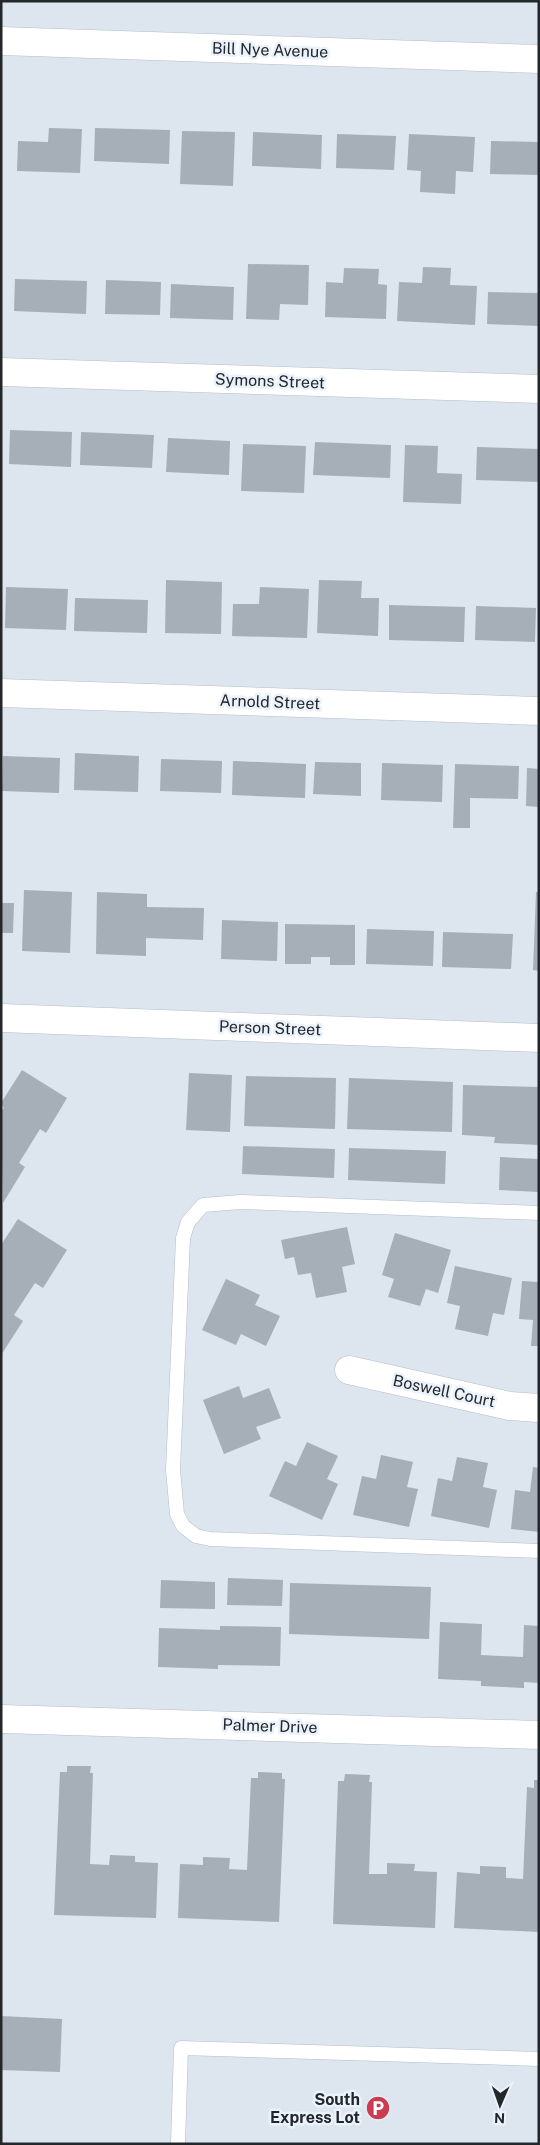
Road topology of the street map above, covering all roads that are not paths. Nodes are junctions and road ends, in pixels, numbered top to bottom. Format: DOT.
graph roads {
  1 [pos="1,41"];
  2 [pos="539,58"];
  3 [pos="1,372"];
  4 [pos="539,389"];
  5 [pos="1,693"];
  6 [pos="539,710"];
  7 [pos="1,1018"];
  8 [pos="539,1038"];
  9 [pos="539,1213"];
  10 [pos="349,1370"];
  11 [pos="539,1408"];
  12 [pos="539,1551"];
  13 [pos="1,1719"];
  14 [pos="539,1735"];
  15 [pos="539,2059"];
  16 [pos="178,2144"];
  1 -- 2 [label="street, Bill Nye Avenue"];
  3 -- 4 [label="street, Symons Street"];
  5 -- 6 [label="street, Arnold Street"];
  7 -- 8 [label="street, Person Street"];
  9 -- 12 [label="lane"];
  10 -- 11 [label="street, Boswell Court"];
  13 -- 14 [label="street, Palmer Drive"];
  15 -- 16 [label="lane"];
}
